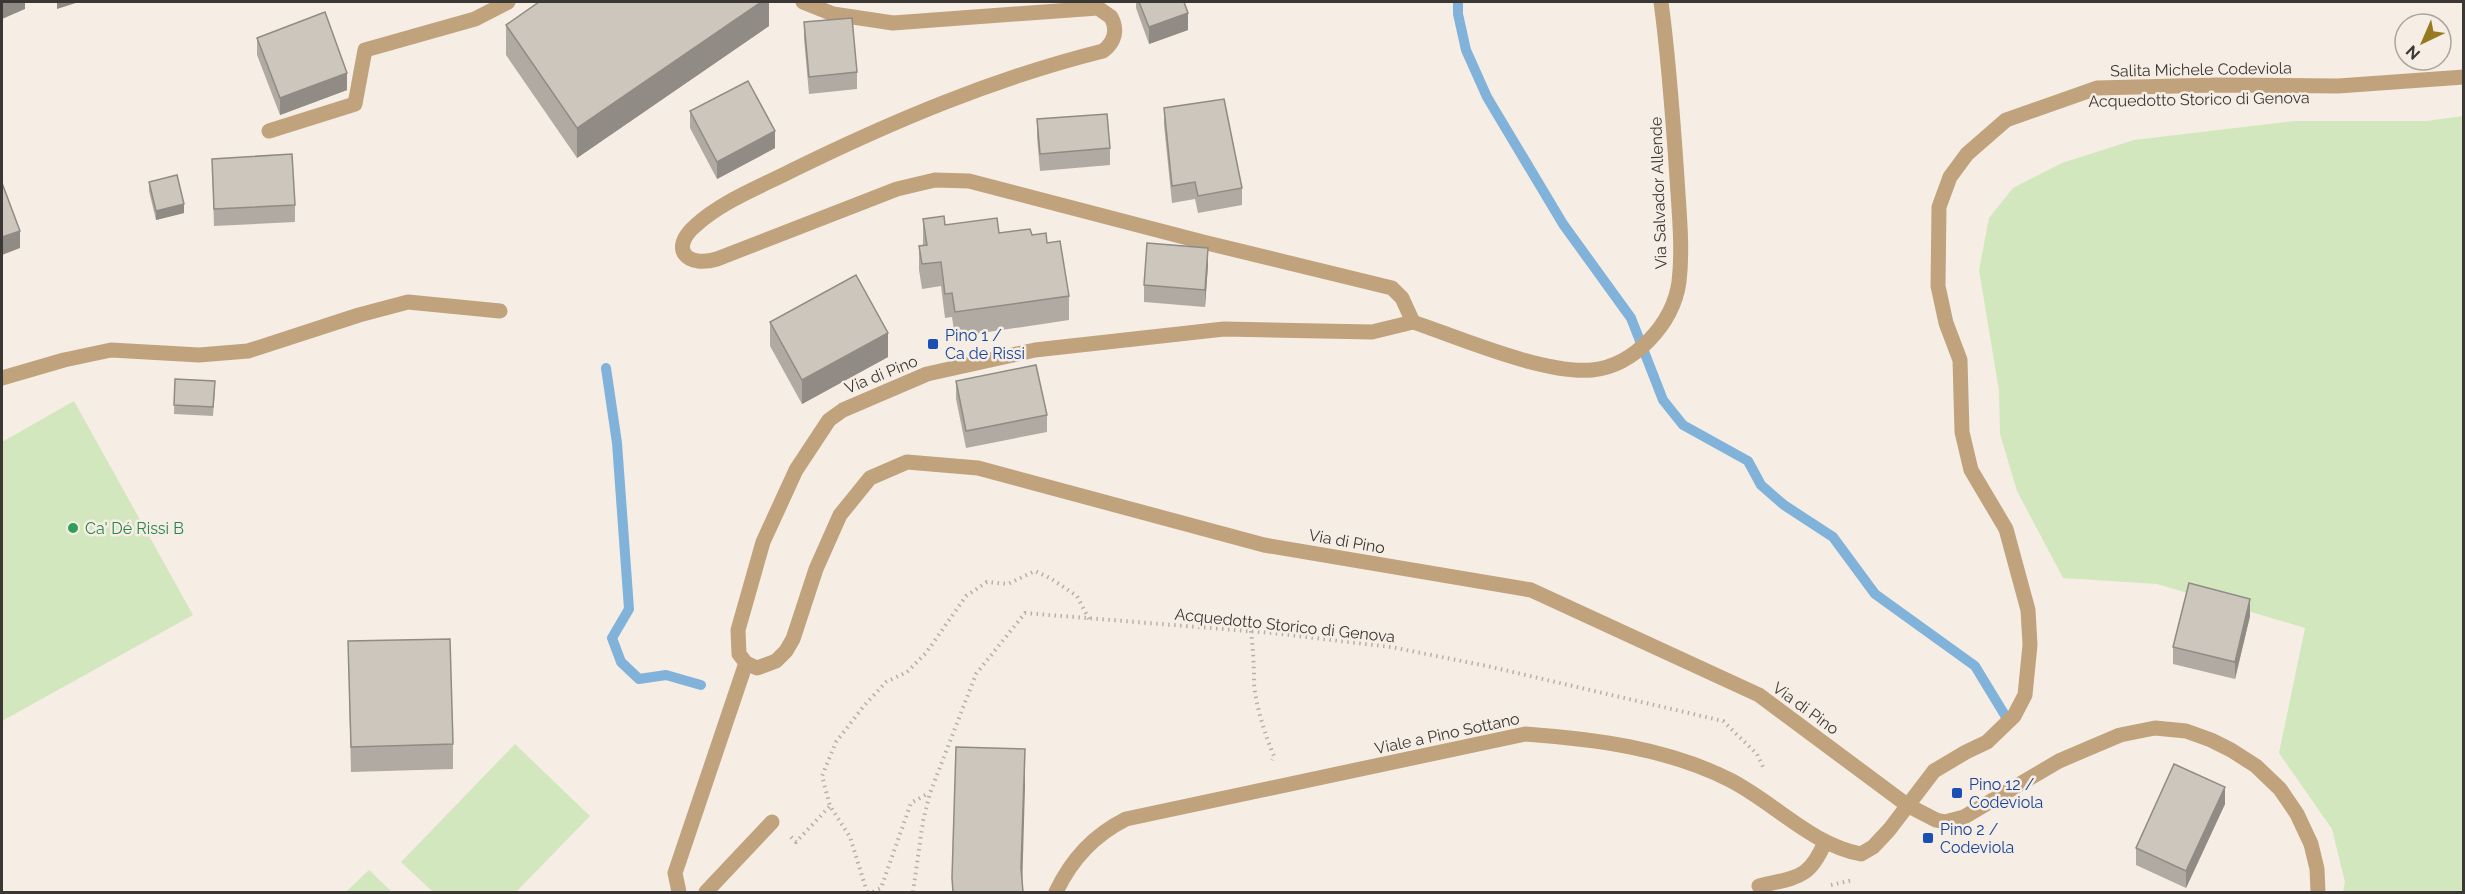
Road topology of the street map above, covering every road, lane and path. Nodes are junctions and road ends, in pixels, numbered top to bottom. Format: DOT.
graph roads {
  1 [pos="508,2"];
  2 [pos="803,2"];
  3 [pos="1661,2"];
  4 [pos="2463,77"];
  5 [pos="269,130"];
  6 [pos="500,311"];
  7 [pos="1413,322"];
  8 [pos="2,378"];
  9 [pos="1089,619"];
  10 [pos="1251,631"];
  11 [pos="746,663"];
  12 [pos="1767,776"];
  13 [pos="1275,787"];
  14 [pos="930,793"];
  15 [pos="1907,805"];
  16 [pos="830,806"];
  17 [pos="772,822"];
  18 [pos="1825,842"];
  19 [pos="1759,886"];
  20 [pos="679,892"];
  21 [pos="706,892"];
  22 [pos="867,892"];
  23 [pos="873,892"];
  24 [pos="913,892"];
  25 [pos="1056,892"];
  26 [pos="2318,892"];
  1 -- 5 [label="street"];
  2 -- 7 [label="street"];
  3 -- 7 [label="street, Via Salvador Allende"];
  4 -- 15 [label="street, Salita Michele Codeviola"];
  6 -- 8 [label="street"];
  7 -- 11 [label="street, Via di Pino"];
  9 -- 10 [label="path, Acquedotto Storico di Genova"];
  9 -- 14 [label="path, Acquedotto Storico di Genova"];
  9 -- 16 [label="path"];
  10 -- 12 [label="path, Acquedotto Storico di Genova"];
  10 -- 13 [label="path"];
  11 -- 15 [label="street, Via di Pino"];
  11 -- 20 [label="street"];
  13 -- 18 [label="street, Viale a Pino Sottano"];
  13 -- 25 [label="street, Viale a Pino Sottano"];
  14 -- 23 [label="path"];
  14 -- 24 [label="path, Acquedotto Storico di Genova"];
  15 -- 18 [label="street, Viale a Pino Sottano"];
  15 -- 26 [label="street, Via di Pino"];
  16 -- 17 [label="path"];
  16 -- 22 [label="path"];
  17 -- 21 [label="street"];
  18 -- 19 [label="street"];
}
